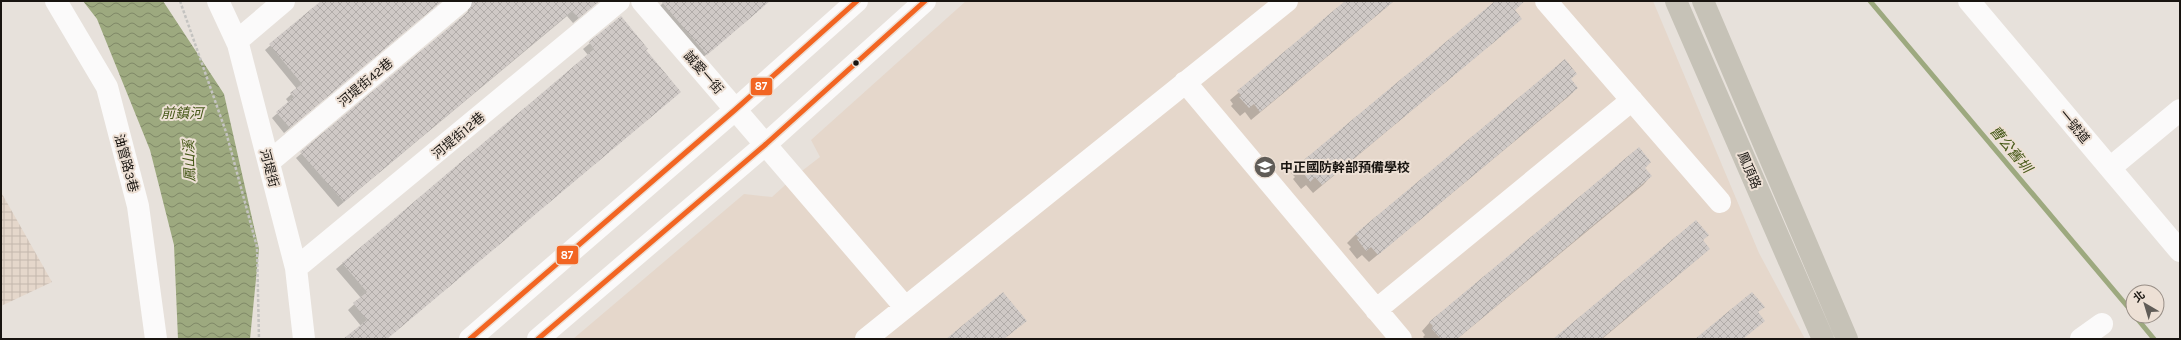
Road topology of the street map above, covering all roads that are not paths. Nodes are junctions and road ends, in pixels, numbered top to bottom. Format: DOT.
graph roads {
  1 [pos="56,1"];
  2 [pos="218,1"];
  3 [pos="284,1"];
  4 [pos="461,1"];
  5 [pos="620,1"];
  6 [pos="642,1"];
  7 [pos="857,1"];
  8 [pos="925,1"];
  9 [pos="1287,1"];
  10 [pos="1546,1"];
  11 [pos="1676,1"];
  12 [pos="1703,1"];
  13 [pos="1969,1"];
  14 [pos="237,41"];
  15 [pos="1186,82"];
  16 [pos="1632,100"];
  17 [pos="736,109"];
  18 [pos="2180,110"];
  19 [pos="766,144"];
  20 [pos="269,162"];
  21 [pos="2110,168"];
  22 [pos="1720,202"];
  23 [pos="2180,251"];
  24 [pos="296,268"];
  25 [pos="905,306"];
  26 [pos="1376,310"];
  27 [pos="2102,324"];
  28 [pos="156,339"];
  29 [pos="304,339"];
  30 [pos="470,339"];
  31 [pos="538,339"];
  32 [pos="866,339"];
  33 [pos="1401,339"];
  34 [pos="1823,339"];
  35 [pos="1847,339"];
  36 [pos="2081,339"];
  1 -- 28 [label="street, 油管路3巷"];
  2 -- 14 [label="street, 河堤街"];
  3 -- 14 [label="street"];
  4 -- 20 [label="street, 河堤街42巷"];
  5 -- 24 [label="street, 河堤街12巷"];
  6 -- 17 [label="street, 誠愛一街"];
  7 -- 17 [label="street"];
  8 -- 19 [label="street"];
  9 -- 15 [label="street"];
  10 -- 16 [label="street"];
  11 -- 34 [label="main road, 鳳頂路"];
  12 -- 35 [label="main road, 鳳頂路"];
  13 -- 21 [label="street, 一號道"];
  14 -- 20 [label="street, 河堤街"];
  15 -- 25 [label="street"];
  15 -- 26 [label="street"];
  16 -- 22 [label="street"];
  16 -- 26 [label="street"];
  17 -- 19 [label="street, 誠愛一街"];
  17 -- 30 [label="street"];
  18 -- 21 [label="street"];
  19 -- 25 [label="street, 誠愛一街"];
  19 -- 31 [label="street"];
  20 -- 24 [label="street, 河堤街"];
  21 -- 23 [label="street, 一號道"];
  24 -- 29 [label="street, 河堤街"];
  25 -- 32 [label="street"];
  26 -- 33 [label="street"];
  27 -- 36 [label="street"];
}
